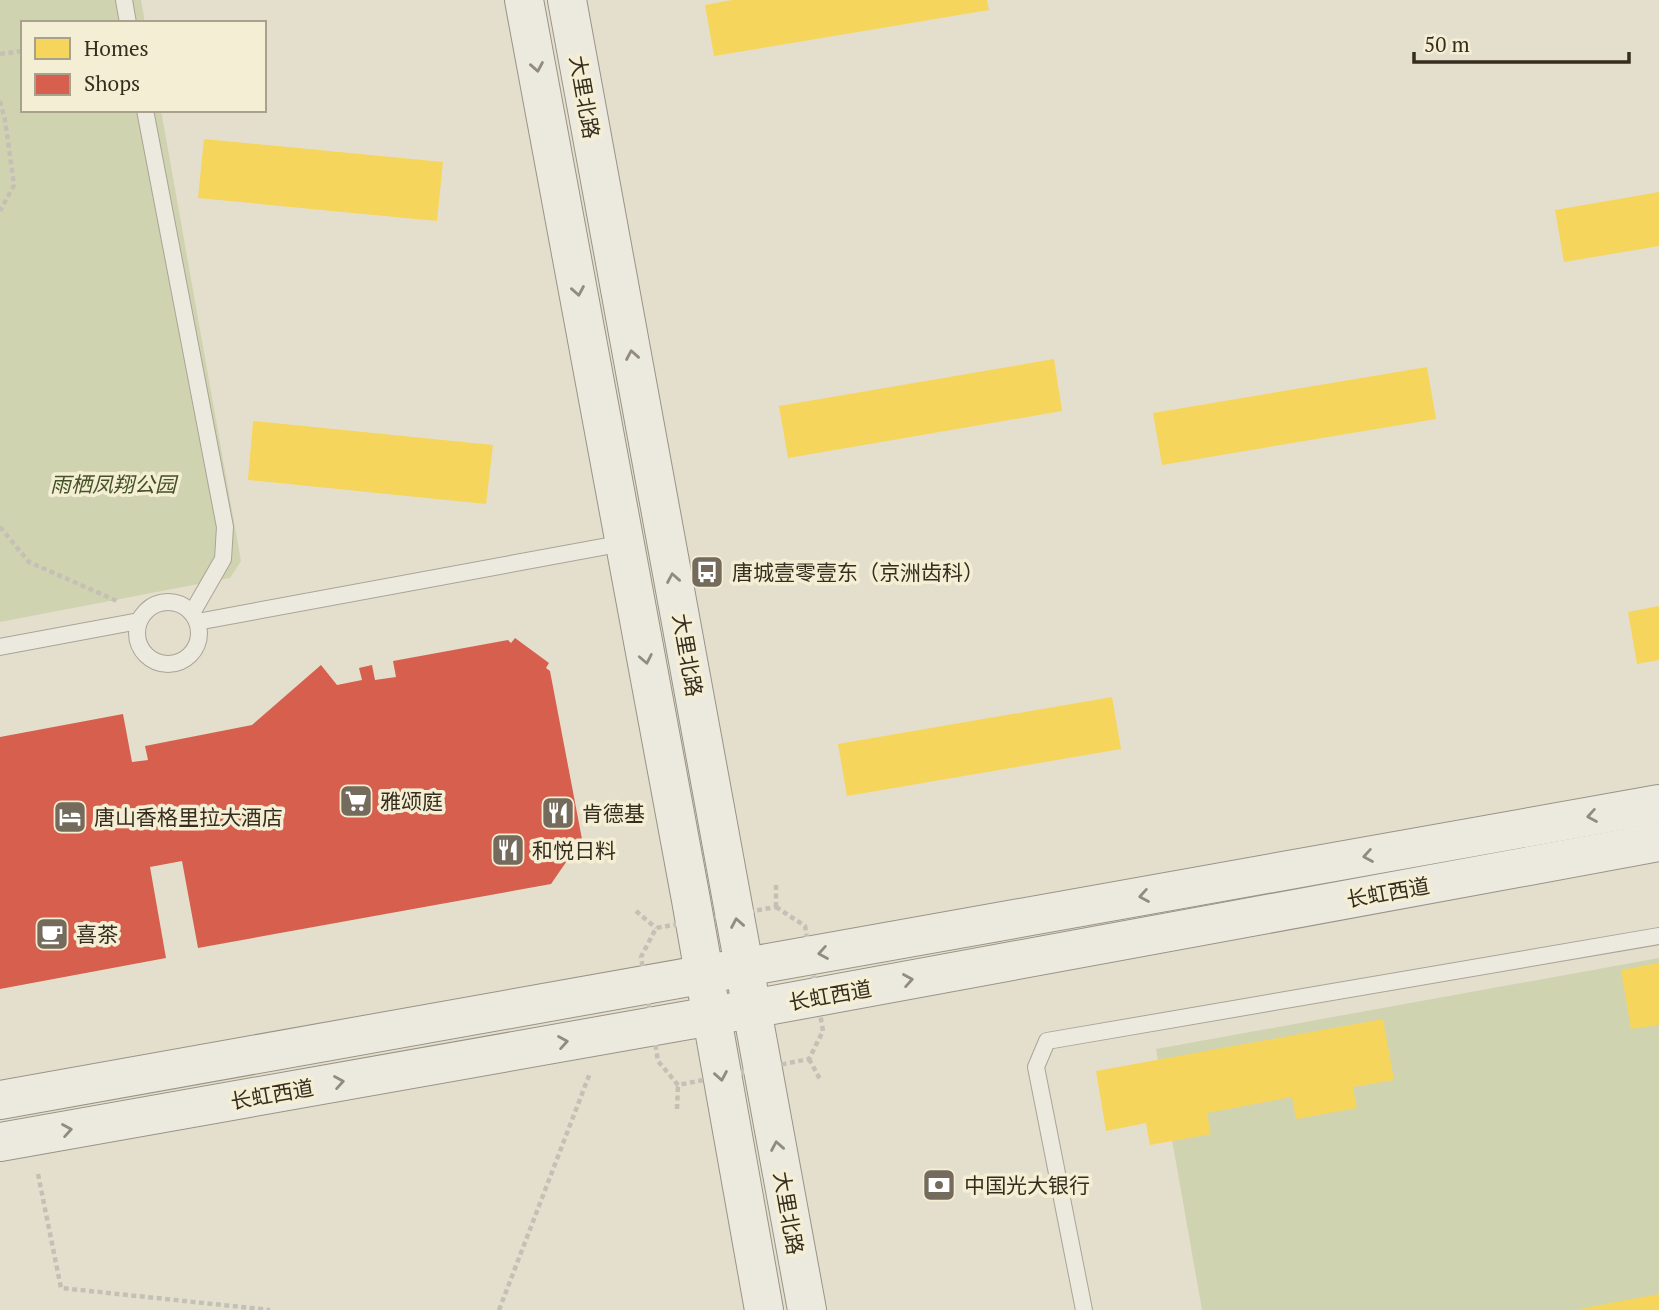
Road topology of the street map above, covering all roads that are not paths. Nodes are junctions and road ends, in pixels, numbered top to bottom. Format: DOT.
graph roads {
  1 [pos="124,0"];
  2 [pos="524,0"];
  3 [pos="567,0"];
  4 [pos="128,21"];
  5 [pos="145,112"];
  6 [pos="625,542"];
  7 [pos="194,618"];
  8 [pos="139,621"];
  9 [pos="0,647"];
  10 [pos="1659,804"];
  11 [pos="1659,842"];
  12 [pos="1659,936"];
  13 [pos="745,967"];
  14 [pos="704,974"];
  15 [pos="751,1009"];
  16 [pos="711,1016"];
  17 [pos="0,1100"];
  18 [pos="0,1142"];
  19 [pos="764,1310"];
  20 [pos="807,1310"];
  21 [pos="1084,1310"];
  1 -- 4 [label="lane"];
  2 -- 6 [label="main road, 大里北路, one-way"];
  13 -- 3 [label="main road, 大里北路, one-way"];
  5 -- 7 [label="lane"];
  6 -- 7 [label="lane"];
  6 -- 14 [label="main road, 大里北路, one-way"];
  7 -- 8 [label="lane"];
  7 -- 8 [label="lane"];
  8 -- 9 [label="lane"];
  10 -- 13 [label="main road, 长虹西道, one-way"];
  15 -- 11 [label="main road, 长虹西道, one-way"];
  12 -- 21 [label="lane"];
  13 -- 14 [label="main road, 长虹西道"];
  13 -- 15 [label="main road, 大里北路"];
  14 -- 16 [label="main road, 大里北路"];
  14 -- 17 [label="main road, 长虹西道"];
  15 -- 16 [label="main road, 长虹西道"];
  20 -- 15 [label="main road, 大里北路, one-way"];
  18 -- 16 [label="main road, 长虹西道, one-way"];
  16 -- 19 [label="main road, 大里北路, one-way"];
}
